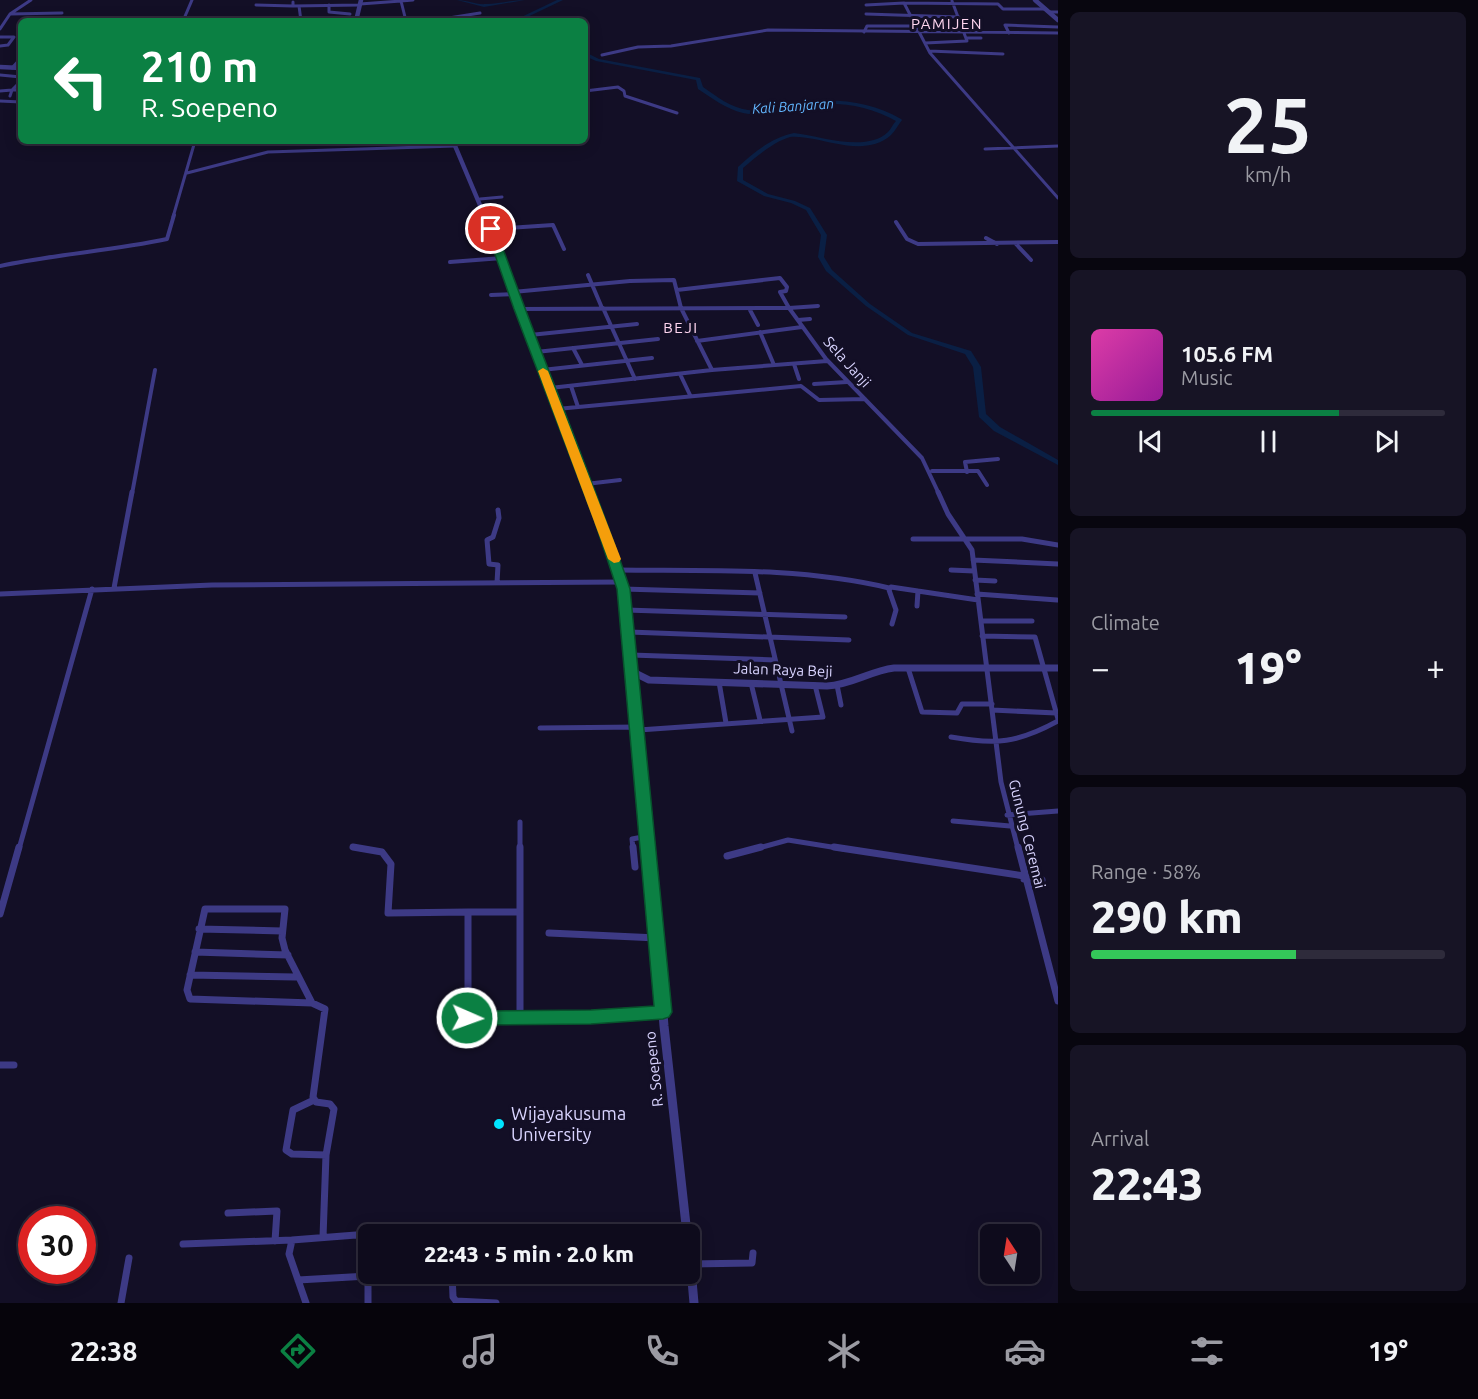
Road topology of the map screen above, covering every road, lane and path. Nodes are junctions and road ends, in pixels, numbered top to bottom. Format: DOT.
graph roads {
  1 [pos="31,0"];
  2 [pos="192,0"];
  3 [pos="283,0"];
  4 [pos="413,0"];
  5 [pos="873,0"];
  6 [pos="1035,0"];
  7 [pos="401,1"];
  8 [pos="930,1"];
  9 [pos="952,1"];
  10 [pos="902,2"];
  11 [pos="360,3"];
  12 [pos="256,5"];
  13 [pos="282,5"];
  14 [pos="866,5"];
  15 [pos="878,5"];
  16 [pos="299,6"];
  17 [pos="329,8"];
  18 [pos="336,10"];
  19 [pos="1047,11"];
  20 [pos="1058,12"];
  21 [pos="62,13"];
  22 [pos="480,13"];
  23 [pos="10,14"];
  24 [pos="350,14"];
  25 [pos="866,14"];
  26 [pos="871,14"];
  27 [pos="890,15"];
  28 [pos="910,15"];
  29 [pos="959,17"];
  30 [pos="184,18"];
  31 [pos="301,18"];
  32 [pos="357,18"];
  33 [pos="405,18"];
  34 [pos="456,18"];
  35 [pos="1058,21"];
  36 [pos="879,26"];
  37 [pos="915,26"];
  38 [pos="888,27"];
  39 [pos="900,27"];
  40 [pos="1058,27"];
  41 [pos="0,29"];
  42 [pos="864,32"];
  43 [pos="880,32"];
  44 [pos="890,32"];
  45 [pos="920,32"];
  46 [pos="964,32"];
  47 [pos="1009,33"];
  48 [pos="1058,33"];
  49 [pos="18,34"];
  50 [pos="0,37"];
  51 [pos="14,37"];
  52 [pos="966,38"];
  53 [pos="981,38"];
  54 [pos="925,43"];
  55 [pos="0,46"];
  56 [pos="928,51"];
  57 [pos="1003,54"];
  58 [pos="602,55"];
  59 [pos="18,61"];
  60 [pos="0,67"];
  61 [pos="12,68"];
  62 [pos="18,68"];
  63 [pos="0,75"];
  64 [pos="18,78"];
  65 [pos="18,83"];
  66 [pos="12,90"];
  67 [pos="18,90"];
  68 [pos="0,91"];
  69 [pos="588,91"];
  70 [pos="10,96"];
  71 [pos="0,101"];
  72 [pos="18,101"];
  73 [pos="677,113"];
  74 [pos="194,144"];
  75 [pos="433,144"];
  76 [pos="454,144"];
  77 [pos="1058,146"];
  78 [pos="1015,148"];
  79 [pos="985,149"];
  80 [pos="187,173"];
  81 [pos="502,197"];
  82 [pos="1058,198"];
  83 [pos="480,199"];
  84 [pos="896,222"];
  85 [pos="491,229"];
  86 [pos="986,238"];
  87 [pos="1058,242"];
  88 [pos="997,244"];
  89 [pos="1016,244"];
  90 [pos="564,249"];
  91 [pos="502,258"];
  92 [pos="1031,260"];
  93 [pos="450,262"];
  94 [pos="0,266"];
  95 [pos="671,273"];
  96 [pos="777,273"];
  97 [pos="588,275"];
  98 [pos="780,278"];
  99 [pos="674,280"];
  100 [pos="592,285"];
  101 [pos="677,290"];
  102 [pos="514,293"];
  103 [pos="491,295"];
  104 [pos="818,306"];
  105 [pos="602,308"];
  106 [pos="681,308"];
  107 [pos="789,308"];
  108 [pos="519,309"];
  109 [pos="750,310"];
  110 [pos="810,319"];
  111 [pos="798,320"];
  112 [pos="637,324"];
  113 [pos="758,325"];
  114 [pos="611,327"];
  115 [pos="802,327"];
  116 [pos="760,332"];
  117 [pos="530,335"];
  118 [pos="658,339"];
  119 [pos="697,340"];
  120 [pos="618,344"];
  121 [pos="573,348"];
  122 [pos="536,352"];
  123 [pos="652,358"];
  124 [pos="627,360"];
  125 [pos="827,361"];
  126 [pos="794,364"];
  127 [pos="774,365"];
  128 [pos="582,366"];
  129 [pos="155,370"];
  130 [pos="542,370"];
  131 [pos="712,370"];
  132 [pos="680,374"];
  133 [pos="635,379"];
  134 [pos="799,379"];
  135 [pos="847,382"];
  136 [pos="814,384"];
  137 [pos="571,386"];
  138 [pos="549,388"];
  139 [pos="690,395"];
  140 [pos="865,399"];
  141 [pos="578,407"];
  142 [pos="557,409"];
  143 [pos="998,459"];
  144 [pos="932,471"];
  145 [pos="967,472"];
  146 [pos="620,480"];
  147 [pos="586,484"];
  148 [pos="987,485"];
  149 [pos="498,510"];
  150 [pos="967,538"];
  151 [pos="913,539"];
  152 [pos="1058,545"];
  153 [pos="973,560"];
  154 [pos="1058,564"];
  155 [pos="618,570"];
  156 [pos="951,570"];
  157 [pos="974,571"];
  158 [pos="755,573"];
  159 [pos="975,580"];
  160 [pos="995,581"];
  161 [pos="497,583"];
  162 [pos="622,585"];
  163 [pos="114,588"];
  164 [pos="889,588"];
  165 [pos="92,589"];
  166 [pos="918,591"];
  167 [pos="760,593"];
  168 [pos="0,594"];
  169 [pos="977,597"];
  170 [pos="1057,600"];
  171 [pos="917,606"];
  172 [pos="627,610"];
  173 [pos="765,614"];
  174 [pos="845,617"];
  175 [pos="981,621"];
  176 [pos="1032,621"];
  177 [pos="892,624"];
  178 [pos="629,632"];
  179 [pos="710,636"];
  180 [pos="982,636"];
  181 [pos="770,637"];
  182 [pos="849,640"];
  183 [pos="631,655"];
  184 [pos="775,660"];
  185 [pos="908,668"];
  186 [pos="1044,668"];
  187 [pos="1058,668"];
  188 [pos="988,670"];
  189 [pos="633,672"];
  190 [pos="649,680"];
  191 [pos="719,682"];
  192 [pos="751,683"];
  193 [pos="782,684"];
  194 [pos="815,685"];
  195 [pos="837,686"];
  196 [pos="635,690"];
  197 [pos="841,705"];
  198 [pos="992,707"];
  199 [pos="790,718"];
  200 [pos="1057,718"];
  201 [pos="760,720"];
  202 [pos="726,723"];
  203 [pos="540,728"];
  204 [pos="639,728"];
  205 [pos="792,731"];
  206 [pos="951,737"];
  207 [pos="997,745"];
  208 [pos="1058,811"];
  209 [pos="1007,814"];
  210 [pos="953,821"];
  211 [pos="520,822"];
  212 [pos="1010,826"];
  213 [pos="648,836"];
  214 [pos="353,847"];
  215 [pos="727,856"];
  216 [pos="635,867"];
  217 [pos="1024,878"];
  218 [pos="1042,880"];
  219 [pos="468,912"];
  220 [pos="520,912"];
  221 [pos="0,914"];
  222 [pos="199,929"];
  223 [pos="282,931"];
  224 [pos="549,933"];
  225 [pos="657,938"];
  226 [pos="195,952"];
  227 [pos="288,955"];
  228 [pos="190,975"];
  229 [pos="295,977"];
  230 [pos="1058,1001"];
  231 [pos="312,1003"];
  232 [pos="663,1012"];
  233 [pos="520,1019"];
  234 [pos="0,1065"];
  235 [pos="14,1065"];
  236 [pos="314,1100"];
  237 [pos="326,1155"];
  238 [pos="228,1213"];
  239 [pos="686,1224"];
  240 [pos="358,1236"];
  241 [pos="323,1237"];
  242 [pos="292,1240"];
  243 [pos="275,1241"];
  244 [pos="183,1244"];
  245 [pos="753,1253"];
  246 [pos="129,1258"];
  247 [pos="700,1264"];
  248 [pos="358,1277"];
  249 [pos="298,1280"];
  250 [pos="368,1284"];
  251 [pos="453,1284"];
  252 [pos="693,1284"];
  253 [pos="122,1303"];
  254 [pos="306,1303"];
  255 [pos="368,1303"];
  256 [pos="496,1303"];
  257 [pos="694,1303"];
  1 -- 23 [label="street"];
  2 -- 30 [label="street"];
  3 -- 13 [label="street"];
  4 -- 7 [label="street"];
  5 -- 15 [label="street"];
  6 -- 19 [label="street"];
  7 -- 11 [label="street"];
  7 -- 33 [label="street"];
  8 -- 9 [label="street"];
  8 -- 10 [label="street"];
  9 -- 19 [label="street"];
  9 -- 29 [label="street"];
  10 -- 15 [label="street"];
  10 -- 28 [label="street"];
  11 -- 17 [label="street"];
  11 -- 32 [label="street"];
  12 -- 13 [label="street"];
  13 -- 16 [label="street"];
  14 -- 15 [label="street"];
  15 -- 26 [label="street"];
  16 -- 17 [label="street"];
  16 -- 31 [label="street"];
  17 -- 18 [label="street"];
  17 -- 24 [label="street"];
  19 -- 20 [label="street"];
  19 -- 35 [label="street"];
  21 -- 23 [label="street"];
  22 -- 34 [label="street"];
  23 -- 41 [label="street"];
  25 -- 26 [label="street"];
  26 -- 27 [label="street"];
  27 -- 28 [label="street"];
  27 -- 39 [label="street"];
  28 -- 29 [label="street"];
  28 -- 37 [label="street"];
  29 -- 46 [label="street"];
  36 -- 38 [label="street"];
  36 -- 42 [label="street"];
  36 -- 43 [label="street"];
  37 -- 39 [label="street"];
  37 -- 45 [label="street"];
  38 -- 39 [label="street"];
  38 -- 44 [label="street"];
  40 -- 47 [label="street"];
  42 -- 43 [label="street"];
  42 -- 58 [label="street"];
  43 -- 44 [label="street"];
  44 -- 45 [label="street"];
  45 -- 46 [label="street"];
  45 -- 54 [label="street"];
  46 -- 47 [label="street"];
  46 -- 52 [label="street"];
  47 -- 48 [label="street"];
  49 -- 51 [label="street"];
  50 -- 51 [label="street"];
  51 -- 55 [label="street"];
  52 -- 53 [label="street"];
  52 -- 54 [label="street"];
  54 -- 56 [label="street"];
  56 -- 57 [label="street"];
  56 -- 78 [label="street"];
  59 -- 61 [label="street"];
  60 -- 61 [label="street"];
  61 -- 62 [label="street"];
  63 -- 64 [label="street"];
  65 -- 66 [label="street"];
  66 -- 67 [label="street"];
  66 -- 68 [label="street"];
  66 -- 70 [label="street"];
  69 -- 73 [label="street"];
  71 -- 72 [label="street"];
  74 -- 80 [label="street"];
  75 -- 80 [label="street"];
  76 -- 83 [label="street, R. Soepeno"];
  77 -- 78 [label="street"];
  78 -- 79 [label="street"];
  78 -- 82 [label="street"];
  80 -- 94 [label="street"];
  81 -- 83 [label="street"];
  83 -- 85 [label="street, R. Soepeno"];
  84 -- 88 [label="street"];
  85 -- 90 [label="street"];
  85 -- 91 [label="street, R. Soepeno"];
  86 -- 88 [label="street"];
  87 -- 89 [label="street"];
  88 -- 89 [label="street"];
  89 -- 92 [label="street"];
  91 -- 93 [label="street"];
  91 -- 102 [label="street, R. Soepeno"];
  95 -- 99 [label="street"];
  96 -- 98 [label="street"];
  97 -- 100 [label="street"];
  98 -- 101 [label="street"];
  98 -- 107 [label="street"];
  99 -- 100 [label="street"];
  99 -- 101 [label="street"];
  100 -- 102 [label="street"];
  100 -- 105 [label="street"];
  101 -- 106 [label="street"];
  102 -- 103 [label="street"];
  102 -- 108 [label="street, R. Soepeno"];
  104 -- 107 [label="street"];
  105 -- 106 [label="street"];
  105 -- 108 [label="street"];
  105 -- 114 [label="street"];
  106 -- 109 [label="street"];
  106 -- 119 [label="street"];
  107 -- 109 [label="street"];
  107 -- 111 [label="street, Sela Janji"];
  108 -- 117 [label="street, R. Soepeno"];
  109 -- 113 [label="street"];
  110 -- 111 [label="street"];
  111 -- 115 [label="street, Sela Janji"];
  112 -- 114 [label="street"];
  114 -- 117 [label="street"];
  114 -- 120 [label="street"];
  115 -- 116 [label="street"];
  115 -- 125 [label="street, Sela Janji"];
  116 -- 119 [label="street"];
  116 -- 127 [label="street"];
  117 -- 122 [label="street, R. Soepeno"];
  118 -- 120 [label="street"];
  119 -- 131 [label="street"];
  120 -- 121 [label="street"];
  120 -- 124 [label="street"];
  121 -- 122 [label="street"];
  121 -- 128 [label="street"];
  122 -- 130 [label="street, R. Soepeno"];
  123 -- 124 [label="street"];
  124 -- 128 [label="street"];
  124 -- 133 [label="street"];
  125 -- 126 [label="street"];
  125 -- 135 [label="street, Sela Janji"];
  126 -- 127 [label="street"];
  126 -- 134 [label="street"];
  127 -- 131 [label="street"];
  128 -- 130 [label="street"];
  129 -- 163 [label="street"];
  130 -- 138 [label="street, R. Soepeno"];
  131 -- 132 [label="street"];
  132 -- 133 [label="street"];
  132 -- 139 [label="street"];
  133 -- 137 [label="street"];
  135 -- 136 [label="street"];
  135 -- 140 [label="street, Sela Janji"];
  137 -- 138 [label="street"];
  137 -- 141 [label="street"];
  138 -- 142 [label="street, R. Soepeno"];
  139 -- 140 [label="street"];
  139 -- 141 [label="street"];
  140 -- 144 [label="street, Sela Janji"];
  141 -- 142 [label="street"];
  142 -- 147 [label="street, R. Soepeno"];
  143 -- 145 [label="street"];
  144 -- 145 [label="street"];
  144 -- 150 [label="street, Sela Janji"];
  145 -- 148 [label="street"];
  146 -- 147 [label="street"];
  147 -- 155 [label="street, R. Soepeno"];
  149 -- 161 [label="street"];
  150 -- 151 [label="street"];
  150 -- 152 [label="street"];
  150 -- 153 [label="street, Sela Janji"];
  153 -- 154 [label="street"];
  153 -- 157 [label="street, Sela Janji"];
  155 -- 158 [label="street"];
  155 -- 162 [label="street, R. Soepeno"];
  156 -- 157 [label="street"];
  157 -- 159 [label="street, Sela Janji"];
  158 -- 164 [label="street"];
  158 -- 167 [label="street"];
  159 -- 160 [label="street"];
  159 -- 169 [label="street, Sela Janji"];
  161 -- 162 [label="street"];
  161 -- 163 [label="street"];
  162 -- 167 [label="street"];
  162 -- 172 [label="street, R. Soepeno"];
  163 -- 165 [label="street"];
  164 -- 166 [label="street"];
  164 -- 177 [label="street"];
  165 -- 168 [label="street"];
  165 -- 221 [label="street"];
  166 -- 169 [label="street"];
  166 -- 171 [label="street"];
  167 -- 173 [label="street"];
  169 -- 170 [label="street"];
  169 -- 175 [label="street, Sela Janji"];
  172 -- 173 [label="street"];
  172 -- 178 [label="street, R. Soepeno"];
  173 -- 174 [label="street"];
  173 -- 181 [label="street"];
  175 -- 176 [label="street"];
  175 -- 180 [label="street, Sela Janji"];
  178 -- 179 [label="street"];
  178 -- 183 [label="street, R. Soepeno"];
  179 -- 181 [label="street"];
  180 -- 186 [label="street"];
  180 -- 188 [label="street, Sela Janji"];
  181 -- 182 [label="street"];
  181 -- 184 [label="street"];
  183 -- 184 [label="street"];
  183 -- 189 [label="street, R. Soepeno"];
  184 -- 193 [label="street"];
  185 -- 188 [label="street, Jalan Raya Beji"];
  185 -- 195 [label="street, Jalan Raya Beji"];
  185 -- 198 [label="street"];
  186 -- 187 [label="street, Jalan Raya Beji"];
  186 -- 188 [label="street, Jalan Raya Beji"];
  186 -- 200 [label="street"];
  188 -- 198 [label="street, Gunung Ceremai"];
  189 -- 190 [label="street"];
  189 -- 196 [label="street, R. Soepeno"];
  190 -- 191 [label="street, Jalan Raya Beji"];
  190 -- 196 [label="street"];
  191 -- 192 [label="street, Jalan Raya Beji"];
  191 -- 202 [label="street"];
  192 -- 193 [label="street, Jalan Raya Beji"];
  192 -- 201 [label="street"];
  193 -- 194 [label="street, Jalan Raya Beji"];
  193 -- 199 [label="street"];
  194 -- 195 [label="street, Jalan Raya Beji"];
  194 -- 199 [label="street"];
  195 -- 197 [label="street"];
  196 -- 204 [label="street, R. Soepeno"];
  198 -- 200 [label="street"];
  198 -- 207 [label="street, Gunung Ceremai"];
  199 -- 201 [label="street"];
  199 -- 205 [label="street"];
  200 -- 207 [label="street"];
  201 -- 202 [label="street"];
  202 -- 204 [label="street"];
  203 -- 204 [label="street"];
  204 -- 213 [label="street, R. Soepeno"];
  206 -- 207 [label="street"];
  207 -- 209 [label="street, Gunung Ceremai"];
  208 -- 209 [label="street"];
  209 -- 212 [label="street, Gunung Ceremai"];
  210 -- 212 [label="street"];
  211 -- 220 [label="street"];
  212 -- 217 [label="street, Gunung Ceremai"];
  213 -- 216 [label="street"];
  213 -- 225 [label="street, R. Soepeno"];
  214 -- 219 [label="street"];
  215 -- 217 [label="street"];
  217 -- 218 [label="street"];
  217 -- 230 [label="street, Gunung Ceremai"];
  219 -- 220 [label="street"];
  219 -- 233 [label="street"];
  220 -- 233 [label="street"];
  222 -- 223 [label="street"];
  222 -- 223 [label="street"];
  222 -- 226 [label="street"];
  223 -- 227 [label="street"];
  224 -- 225 [label="street"];
  225 -- 232 [label="street, R. Soepeno"];
  226 -- 227 [label="street"];
  226 -- 228 [label="street"];
  227 -- 229 [label="street"];
  228 -- 229 [label="street"];
  228 -- 231 [label="street"];
  229 -- 231 [label="street"];
  231 -- 236 [label="street"];
  232 -- 233 [label="street"];
  232 -- 239 [label="street, R. Soepeno"];
  234 -- 235 [label="street"];
  236 -- 237 [label="street"];
  236 -- 237 [label="street"];
  237 -- 241 [label="street"];
  238 -- 243 [label="street"];
  240 -- 241 [label="street"];
  241 -- 242 [label="street"];
  242 -- 243 [label="street"];
  242 -- 249 [label="street"];
  243 -- 244 [label="street"];
  245 -- 247 [label="street"];
  246 -- 253 [label="street"];
  248 -- 249 [label="street"];
  249 -- 254 [label="street"];
  250 -- 255 [label="street"];
  251 -- 256 [label="street"];
  252 -- 257 [label="street"];
}
